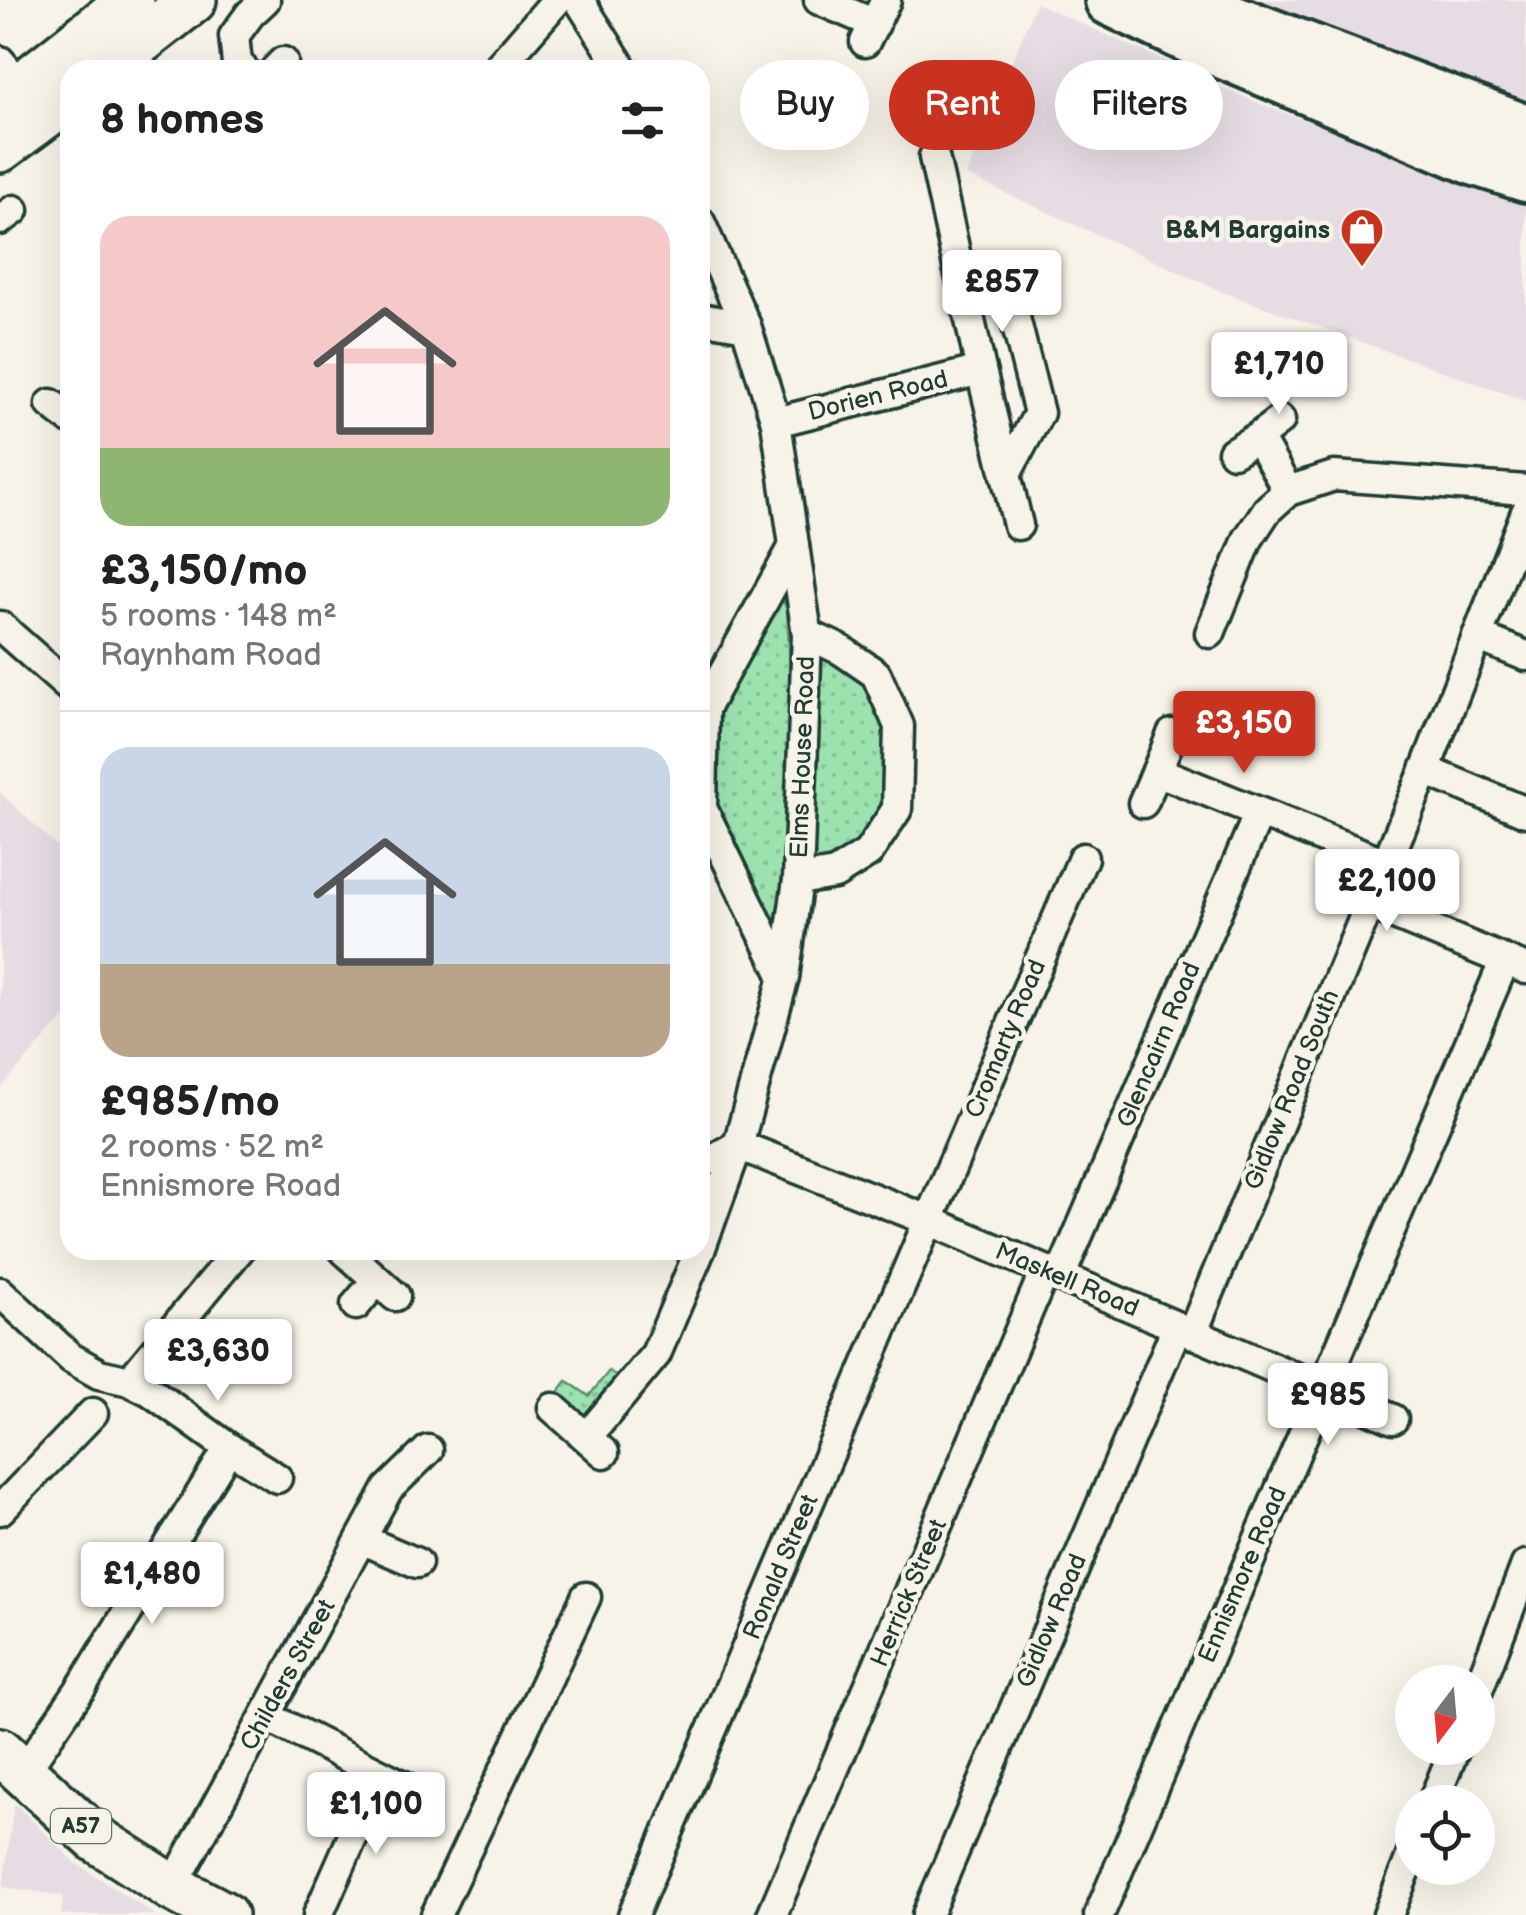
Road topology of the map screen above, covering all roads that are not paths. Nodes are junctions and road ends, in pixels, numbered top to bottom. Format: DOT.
graph roads {
  1 [pos="131,0"];
  2 [pos="193,0"];
  3 [pos="265,0"];
  4 [pos="557,0"];
  5 [pos="579,0"];
  6 [pos="819,0"];
  7 [pos="1111,0"];
  8 [pos="1209,9"];
  9 [pos="875,22"];
  10 [pos="117,60"];
  11 [pos="237,60"];
  12 [pos="505,60"];
  13 [pos="617,60"];
  14 [pos="7,84"];
  15 [pos="1314,91"];
  16 [pos="60,104"];
  17 [pos="1526,131"];
  18 [pos="0,149"];
  19 [pos="934,156"];
  20 [pos="1526,176"];
  21 [pos="710,245"];
  22 [pos="958,267"];
  23 [pos="710,320"];
  24 [pos="746,326"];
  25 [pos="981,370"];
  26 [pos="776,422"];
  27 [pos="1233,452"];
  28 [pos="1006,474"];
  29 [pos="1526,490"];
  30 [pos="1288,491"];
  31 [pos="1526,512"];
  32 [pos="1018,525"];
  33 [pos="794,546"];
  34 [pos="0,626"];
  35 [pos="1210,632"];
  36 [pos="807,634"];
  37 [pos="1477,636"];
  38 [pos="1526,656"];
  39 [pos="60,679"];
  40 [pos="710,698"];
  41 [pos="1172,734"];
  42 [pos="1425,770"];
  43 [pos="1156,771"];
  44 [pos="1142,803"];
  45 [pos="1526,812"];
  46 [pos="1259,813"];
  47 [pos="710,824"];
  48 [pos="1084,858"];
  49 [pos="1386,863"];
  50 [pos="798,880"];
  51 [pos="1368,904"];
  52 [pos="1516,964"];
  53 [pos="784,977"];
  54 [pos="738,1145"];
  55 [pos="710,1159"];
  56 [pos="928,1220"];
  57 [pos="710,1222"];
  58 [pos="231,1260"];
  59 [pos="355,1260"];
  60 [pos="696,1260"];
  61 [pos="1053,1274"];
  62 [pos="0,1292"];
  63 [pos="356,1305"];
  64 [pos="1184,1330"];
  65 [pos="130,1381"];
  66 [pos="1322,1389"];
  67 [pos="553,1408"];
  68 [pos="94,1413"];
  69 [pos="1393,1419"];
  70 [pos="228,1448"];
  71 [pos="428,1450"];
  72 [pos="278,1478"];
  73 [pos="0,1510"];
  74 [pos="362,1540"];
  75 [pos="417,1564"];
  76 [pos="1526,1564"];
  77 [pos="586,1597"];
  78 [pos="1488,1665"];
  79 [pos="266,1716"];
  80 [pos="6,1763"];
  81 [pos="380,1775"];
  82 [pos="412,1790"];
  83 [pos="188,1858"];
  84 [pos="1400,1885"];
  85 [pos="224,1915"];
  86 [pos="318,1915"];
  87 [pos="436,1915"];
  88 [pos="633,1915"];
  89 [pos="772,1915"];
  90 [pos="927,1915"];
  91 [pos="1099,1915"];
  92 [pos="1388,1915"];
  1 -- 14 [label="main road"];
  2 -- 10 [label="main road"];
  3 -- 11 [label="street"];
  4 -- 12 [label="street"];
  5 -- 13 [label="street"];
  6 -- 9 [label="street"];
  7 -- 15 [label="highway"];
  8 -- 15 [label="highway"];
  8 -- 17 [label="highway"];
  15 -- 20 [label="highway"];
  16 -- 18 [label="main road"];
  19 -- 22 [label="street, Dorien Road"];
  21 -- 24 [label="street, Elms House Road"];
  22 -- 25 [label="street, Dorien Road"];
  22 -- 28 [label="street"];
  23 -- 24 [label="street"];
  24 -- 26 [label="street, Elms House Road"];
  25 -- 26 [label="street, Dorien Road"];
  25 -- 28 [label="street, Dorien Road"];
  26 -- 33 [label="street, Elms House Road"];
  27 -- 30 [label="street"];
  28 -- 32 [label="street, Dorien Road"];
  29 -- 30 [label="street"];
  30 -- 35 [label="street"];
  31 -- 37 [label="street, Gidlow Road South"];
  33 -- 36 [label="street, Elms House Road"];
  33 -- 40 [label="street"];
  34 -- 39 [label="street"];
  36 -- 50 [label="street, Elms House Road"];
  36 -- 50 [label="street, Elms House Road"];
  37 -- 38 [label="street"];
  37 -- 42 [label="street, Gidlow Road South"];
  41 -- 43 [label="street"];
  42 -- 45 [label="street"];
  42 -- 49 [label="street, Gidlow Road South"];
  43 -- 44 [label="street"];
  43 -- 46 [label="street"];
  46 -- 49 [label="street"];
  46 -- 61 [label="street, Glencairn Road"];
  47 -- 53 [label="street"];
  48 -- 56 [label="street, Cromarty Road"];
  49 -- 51 [label="street, Gidlow Road South"];
  50 -- 53 [label="street, Elms House Road"];
  51 -- 52 [label="street"];
  51 -- 64 [label="street, Gidlow Road South"];
  52 -- 66 [label="street, Ennismore Road"];
  53 -- 54 [label="street, Elms House Road"];
  54 -- 55 [label="street"];
  54 -- 56 [label="street, Maskell Road"];
  54 -- 57 [label="street, Elms House Road"];
  56 -- 61 [label="street, Maskell Road"];
  56 -- 88 [label="street, Ronald Street"];
  58 -- 65 [label="street"];
  59 -- 63 [label="street"];
  60 -- 67 [label="street, Elms House Road"];
  61 -- 64 [label="street, Maskell Road"];
  61 -- 89 [label="street, Herrick Street"];
  62 -- 65 [label="street"];
  64 -- 66 [label="street, Maskell Road"];
  64 -- 90 [label="street, Gidlow Road"];
  65 -- 70 [label="street"];
  66 -- 69 [label="street, Maskell Road"];
  66 -- 91 [label="street, Ennismore Road"];
  68 -- 73 [label="street"];
  70 -- 72 [label="street"];
  70 -- 80 [label="street"];
  71 -- 74 [label="street, Childers Street"];
  74 -- 75 [label="street"];
  74 -- 79 [label="street, Childers Street"];
  76 -- 78 [label="street"];
  77 -- 87 [label="street"];
  79 -- 81 [label="street"];
  79 -- 83 [label="street, Childers Street"];
  80 -- 85 [label="main road, A57"];
  81 -- 82 [label="street"];
  81 -- 86 [label="street"];
  84 -- 92 [label="street"];
}
